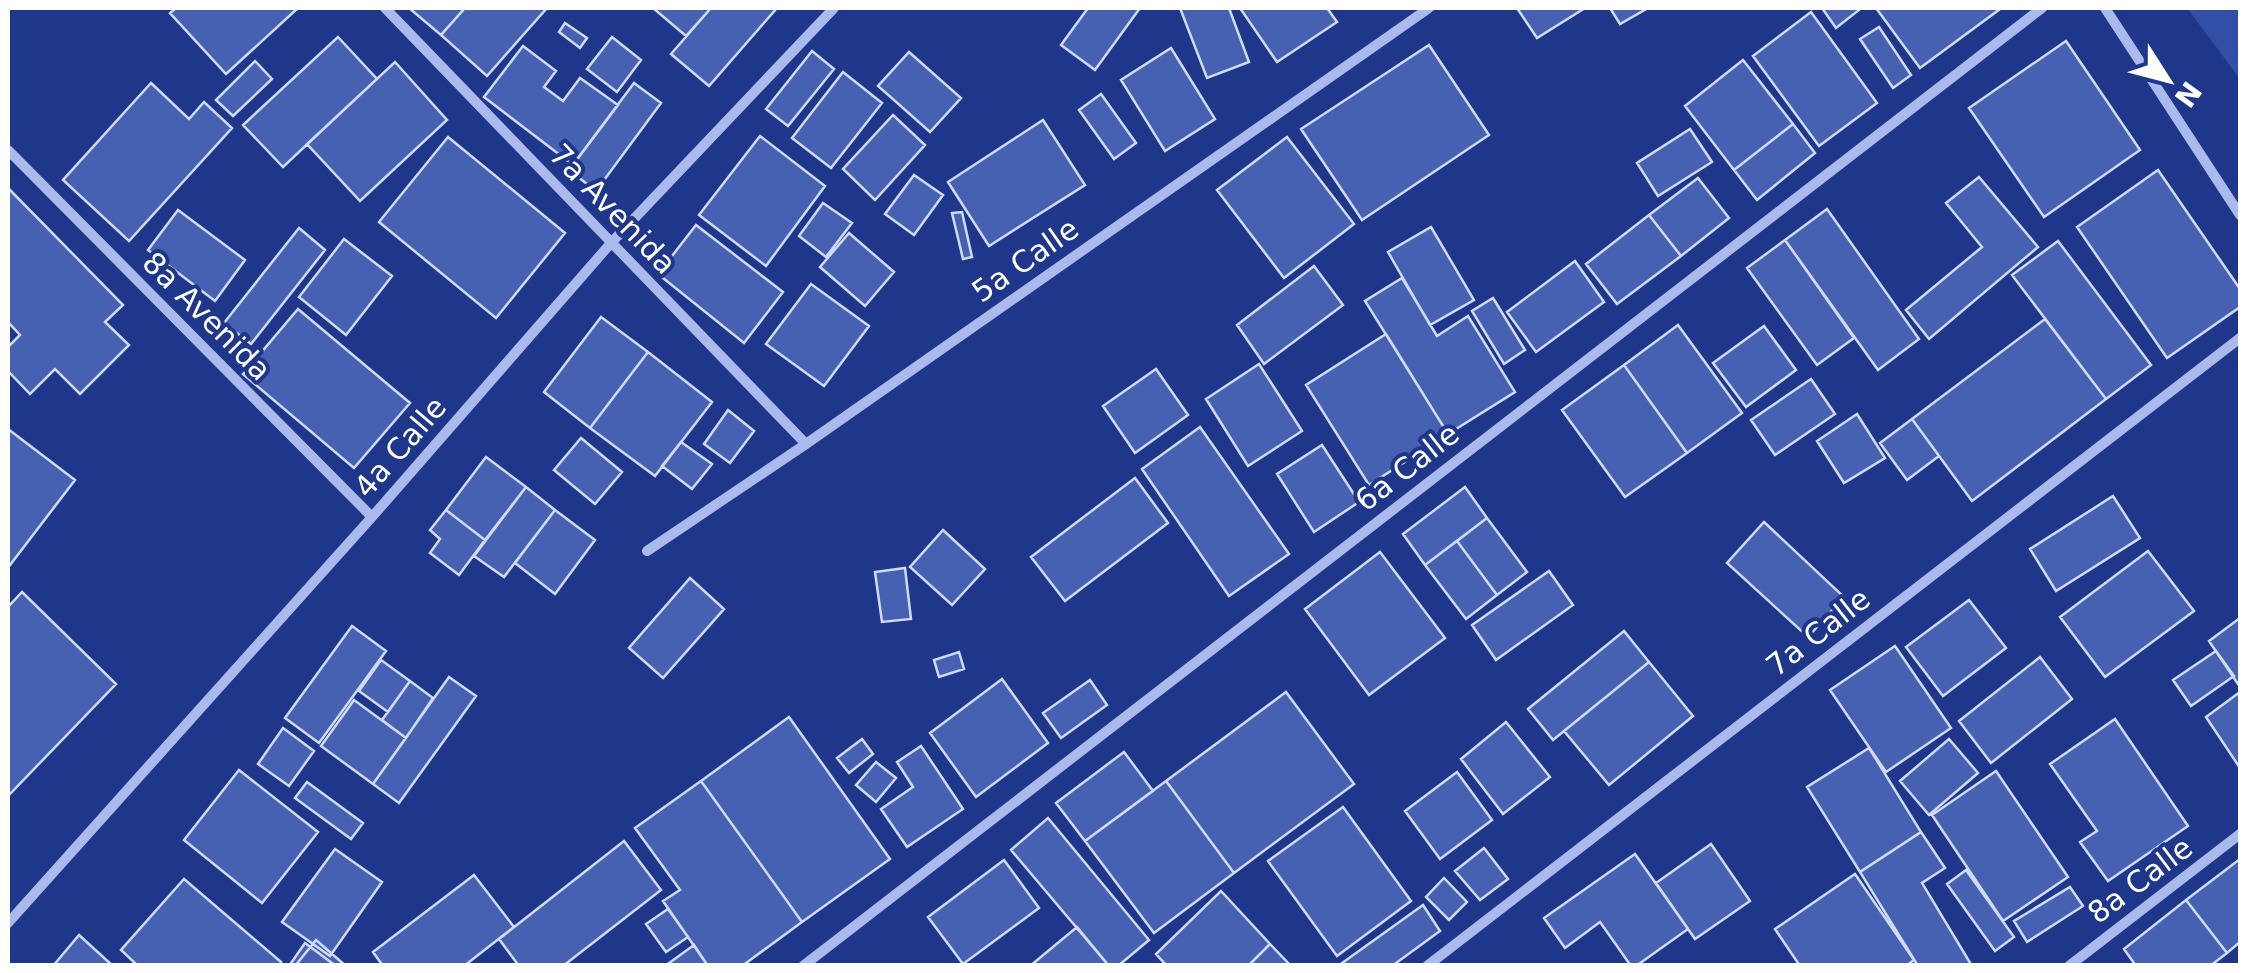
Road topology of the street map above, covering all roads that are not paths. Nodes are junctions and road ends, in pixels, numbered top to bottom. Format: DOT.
graph roads {
  1 [pos="385,8"];
  2 [pos="834,8"];
  3 [pos="1429,8"];
  4 [pos="2042,8"];
  5 [pos="2104,8"];
  6 [pos="8,150"];
  7 [pos="2240,215"];
  8 [pos="610,242"];
  9 [pos="2240,338"];
  10 [pos="806,444"];
  11 [pos="372,518"];
  12 [pos="647,550"];
  13 [pos="2240,834"];
  14 [pos="8,924"];
  15 [pos="803,966"];
  16 [pos="1427,966"];
  17 [pos="2069,966"];
  1 -- 8 [label="street, 7a Avenida"];
  2 -- 8 [label="street, 4a Calle"];
  3 -- 10 [label="street, 5a Calle"];
  4 -- 15 [label="street, 6a Calle"];
  5 -- 7 [label="street"];
  6 -- 11 [label="street, 8a Avenida"];
  8 -- 10 [label="street, 7a Avenida"];
  8 -- 11 [label="street, 4a Calle"];
  9 -- 16 [label="street, 7a Calle"];
  10 -- 12 [label="street, 5a Calle"];
  11 -- 14 [label="street, 4a Calle"];
  13 -- 17 [label="street, 8a Calle"];
}
